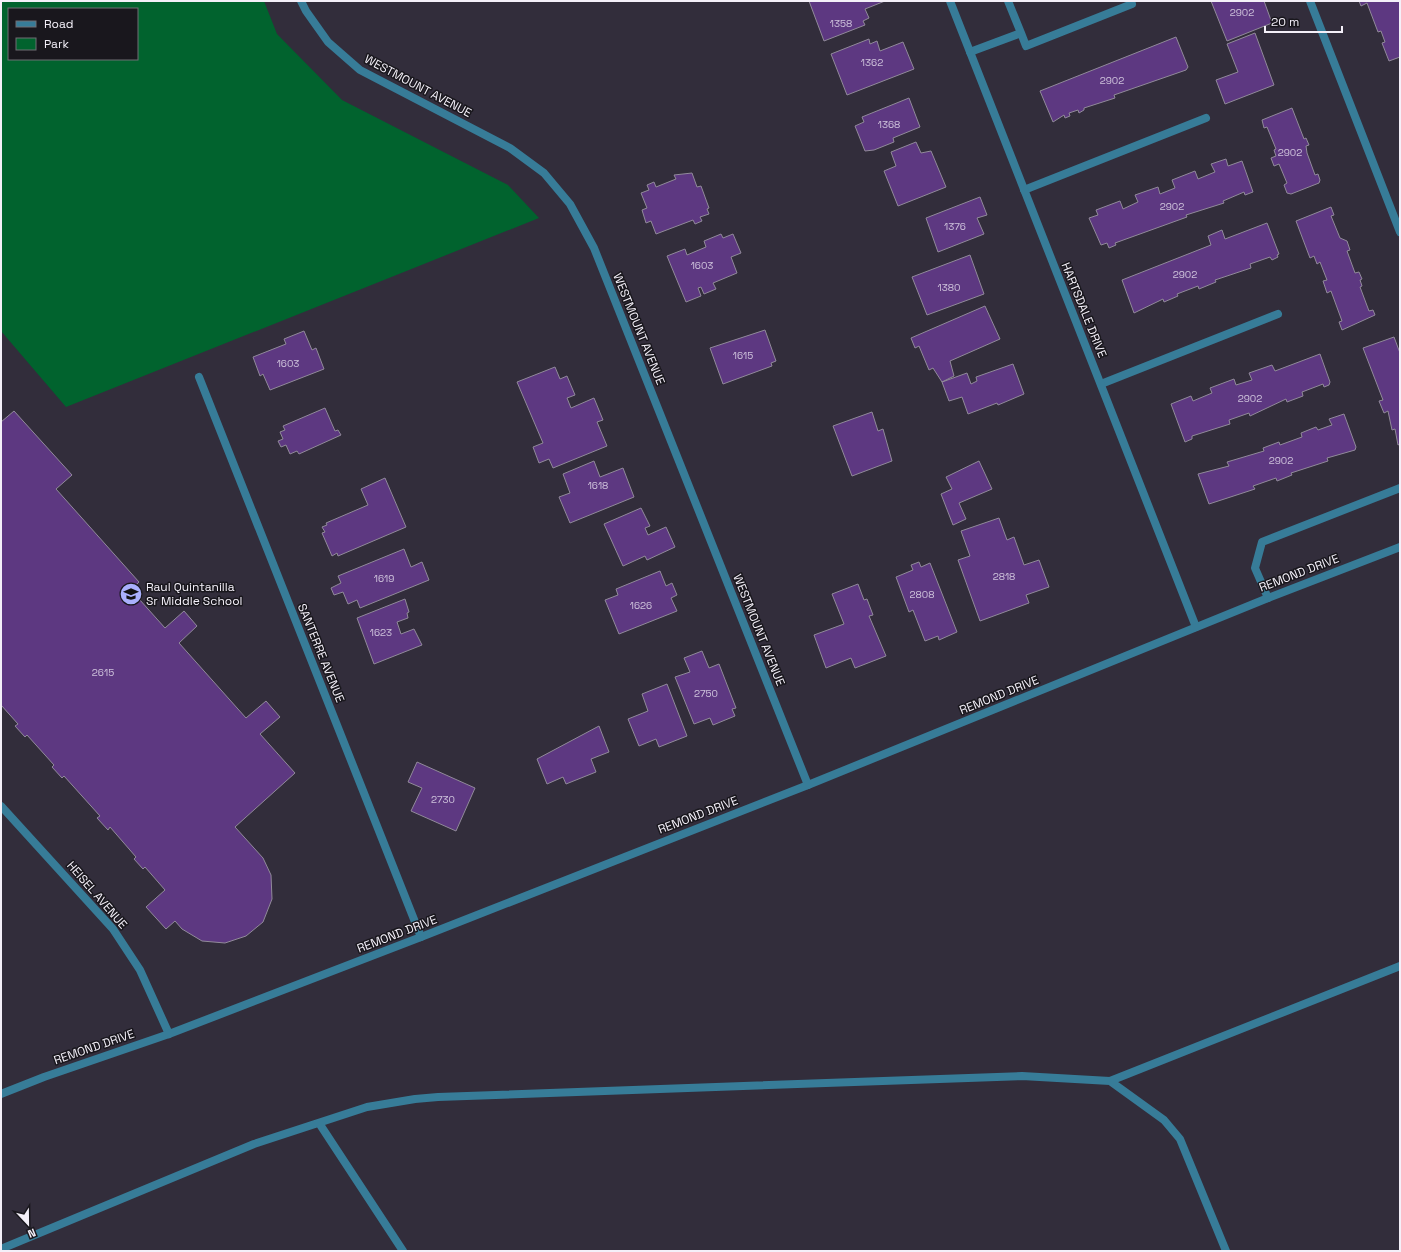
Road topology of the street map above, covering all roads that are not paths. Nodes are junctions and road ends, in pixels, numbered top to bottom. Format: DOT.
graph roads {
  1 [pos="301,1"];
  2 [pos="950,1"];
  3 [pos="1008,1"];
  4 [pos="1131,1"];
  5 [pos="1310,1"];
  6 [pos="1021,33"];
  7 [pos="970,52"];
  8 [pos="1206,118"];
  9 [pos="1024,190"];
  10 [pos="1400,232"];
  11 [pos="1278,314"];
  12 [pos="199,377"];
  13 [pos="1101,384"];
  14 [pos="1400,488"];
  15 [pos="1400,547"];
  16 [pos="1268,598"];
  17 [pos="1196,627"];
  18 [pos="808,785"];
  19 [pos="1,806"];
  20 [pos="421,937"];
  21 [pos="1400,966"];
  22 [pos="169,1034"];
  23 [pos="1110,1081"];
  24 [pos="1,1094"];
  25 [pos="319,1123"];
  26 [pos="1,1249"];
  27 [pos="403,1251"];
  28 [pos="1226,1251"];
  1 -- 18 [label="street, WESTMOUNT AVENUE"];
  2 -- 7 [label="street, HARTSDALE DRIVE"];
  3 -- 6 [label="street"];
  4 -- 6 [label="street"];
  5 -- 10 [label="street"];
  6 -- 7 [label="street"];
  7 -- 9 [label="street, HARTSDALE DRIVE"];
  8 -- 9 [label="street"];
  9 -- 13 [label="street, HARTSDALE DRIVE"];
  11 -- 13 [label="street"];
  12 -- 20 [label="street, SANTERRE AVENUE"];
  13 -- 17 [label="street, HARTSDALE DRIVE"];
  14 -- 16 [label="street"];
  15 -- 16 [label="street, REMOND DRIVE"];
  16 -- 17 [label="street, REMOND DRIVE"];
  17 -- 18 [label="street, REMOND DRIVE"];
  18 -- 20 [label="street, REMOND DRIVE"];
  19 -- 22 [label="street, HEISEL AVENUE"];
  20 -- 22 [label="street, REMOND DRIVE"];
  21 -- 23 [label="street"];
  22 -- 24 [label="street, REMOND DRIVE"];
  23 -- 25 [label="street"];
  23 -- 28 [label="street"];
  25 -- 26 [label="street"];
  25 -- 27 [label="street"];
}
